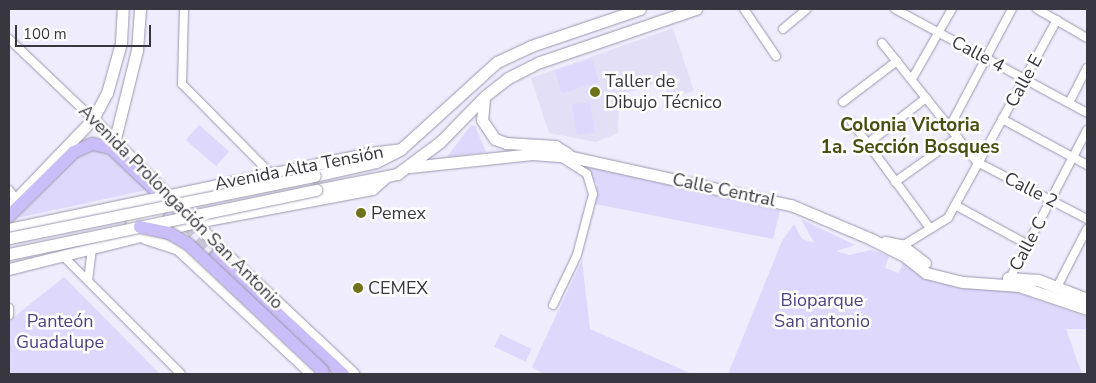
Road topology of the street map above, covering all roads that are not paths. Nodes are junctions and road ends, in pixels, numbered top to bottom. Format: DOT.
graph roads {
  1 [pos="123,9"];
  2 [pos="140,9"];
  3 [pos="184,9"];
  4 [pos="640,9"];
  5 [pos="744,9"];
  6 [pos="807,9"];
  7 [pos="896,9"];
  8 [pos="952,9"];
  9 [pos="1012,9"];
  10 [pos="1037,9"];
  11 [pos="689,10"];
  12 [pos="1057,20"];
  13 [pos="783,29"];
  14 [pos="939,32"];
  15 [pos="1087,38"];
  16 [pos="9,39"];
  17 [pos="882,44"];
  18 [pos="776,56"];
  19 [pos="986,58"];
  20 [pos="897,61"];
  21 [pos="1087,68"];
  22 [pos="1025,79"];
  23 [pos="912,80"];
  24 [pos="485,96"];
  25 [pos="926,98"];
  26 [pos="843,102"];
  27 [pos="1069,103"];
  28 [pos="1087,113"];
  29 [pos="93,119"];
  30 [pos="1002,119"];
  31 [pos="851,121"];
  32 [pos="949,128"];
  33 [pos="1087,130"];
  34 [pos="958,137"];
  35 [pos="115,139"];
  36 [pos="867,144"];
  37 [pos="401,149"];
  38 [pos="556,151"];
  39 [pos="1073,158"];
  40 [pos="977,162"];
  41 [pos="1087,165"];
  42 [pos="410,167"];
  43 [pos="271,174"];
  44 [pos="388,176"];
  45 [pos="895,182"];
  46 [pos="153,188"];
  47 [pos="169,194"];
  48 [pos="12,195"];
  49 [pos="1051,199"];
  50 [pos="955,205"];
  51 [pos="9,212"];
  52 [pos="9,216"];
  53 [pos="1087,218"];
  54 [pos="47,220"];
  55 [pos="196,222"];
  56 [pos="9,228"];
  57 [pos="930,228"];
  58 [pos="1087,229"];
  59 [pos="142,232"];
  60 [pos="9,238"];
  61 [pos="1028,245"];
  62 [pos="899,248"];
  63 [pos="92,250"];
  64 [pos="9,254"];
  65 [pos="221,255"];
  66 [pos="61,258"];
  67 [pos="9,269"];
  68 [pos="205,273"];
  69 [pos="1010,278"];
  70 [pos="88,281"];
  71 [pos="1057,287"];
  72 [pos="1087,299"];
  73 [pos="553,305"];
  74 [pos="9,308"];
  75 [pos="1087,309"];
  76 [pos="9,315"];
  77 [pos="321,373"];
  78 [pos="181,374"];
  79 [pos="343,374"];
  80 [pos="354,374"];
  1 -- 29 [label="street"];
  2 -- 35 [label="street"];
  3 -- 43 [label="street"];
  4 -- 37 [label="street"];
  5 -- 18 [label="street"];
  6 -- 13 [label="street"];
  7 -- 14 [label="street, Calle 4"];
  8 -- 14 [label="street"];
  9 -- 19 [label="street"];
  10 -- 12 [label="street"];
  11 -- 24 [label="street"];
  12 -- 15 [label="street"];
  12 -- 22 [label="street, Calle E"];
  14 -- 19 [label="street, Calle 4"];
  14 -- 23 [label="street"];
  16 -- 29 [label="street, Avenida Prolongación San Antonio"];
  17 -- 20 [label="street, Calle 2"];
  19 -- 22 [label="street, Calle 4"];
  19 -- 32 [label="street"];
  20 -- 23 [label="street, Calle 2"];
  20 -- 26 [label="street"];
  21 -- 27 [label="street"];
  22 -- 27 [label="street, Calle 4"];
  22 -- 30 [label="street, Calle E"];
  23 -- 25 [label="street, Calle 2"];
  24 -- 38 [label="street, Calle Central"];
  24 -- 42 [label="street"];
  25 -- 32 [label="street, Calle 2"];
  25 -- 36 [label="street"];
  27 -- 28 [label="street, Calle 4"];
  29 -- 35 [label="street, Avenida Prolongación San Antonio"];
  29 -- 48 [label="street"];
  30 -- 39 [label="street"];
  30 -- 40 [label="street, Calle E"];
  31 -- 36 [label="street"];
  32 -- 34 [label="street, Calle 2"];
  33 -- 39 [label="street, Calle C"];
  34 -- 40 [label="street, Calle 2"];
  34 -- 45 [label="street"];
  35 -- 47 [label="street, Avenida Prolongación San Antonio"];
  36 -- 45 [label="street"];
  37 -- 43 [label="street, Avenida Alta Tensión"];
  37 -- 60 [label="street, Avenida Alta Tensión, bridge"];
  38 -- 42 [label="street, Calle Central"];
  38 -- 62 [label="street, Calle Central"];
  38 -- 73 [label="street"];
  39 -- 41 [label="street"];
  39 -- 49 [label="street, Calle C"];
  40 -- 49 [label="street, Calle 2"];
  40 -- 50 [label="street, Calle E"];
  42 -- 44 [label="street"];
  43 -- 47 [label="street, Avenida Alta Tensión"];
  44 -- 55 [label="street, Avenida Alta Tensión"];
  44 -- 59 [label="street, Avenida Alta Tensión, bridge"];
  45 -- 57 [label="street"];
  46 -- 52 [label="main road"];
  47 -- 54 [label="street, Avenida Alta Tensión"];
  47 -- 55 [label="street, Avenida Prolongación San Antonio"];
  47 -- 63 [label="street"];
  48 -- 51 [label="street"];
  49 -- 53 [label="street, Calle 2"];
  49 -- 61 [label="street, Calle C"];
  50 -- 57 [label="street, Calle E"];
  50 -- 61 [label="street"];
  54 -- 56 [label="street, Avenida Alta Tensión"];
  54 -- 66 [label="street"];
  55 -- 59 [label="street, Avenida Alta Tensión"];
  55 -- 65 [label="street, Avenida Prolongación San Antonio"];
  57 -- 62 [label="street, Calle E"];
  58 -- 71 [label="street"];
  59 -- 63 [label="street, Avenida Alta Tensión"];
  59 -- 64 [label="street, Avenida Alta Tensión, bridge"];
  59 -- 68 [label="street, Avenida Prolongación San Antonio"];
  59 -- 77 [label="main road, bridge"];
  61 -- 69 [label="street, Calle C"];
  62 -- 69 [label="street"];
  62 -- 75 [label="street"];
  63 -- 66 [label="street, Avenida Alta Tensión"];
  63 -- 70 [label="street"];
  65 -- 68 [label="street"];
  65 -- 79 [label="main road"];
  65 -- 80 [label="street, Avenida Prolongación San Antonio"];
  66 -- 67 [label="street, Avenida Alta Tensión"];
  66 -- 70 [label="street"];
  68 -- 77 [label="street, Avenida Prolongación San Antonio"];
  69 -- 71 [label="street"];
  70 -- 78 [label="street"];
  71 -- 72 [label="street"];
  74 -- 76 [label="street"];
}
